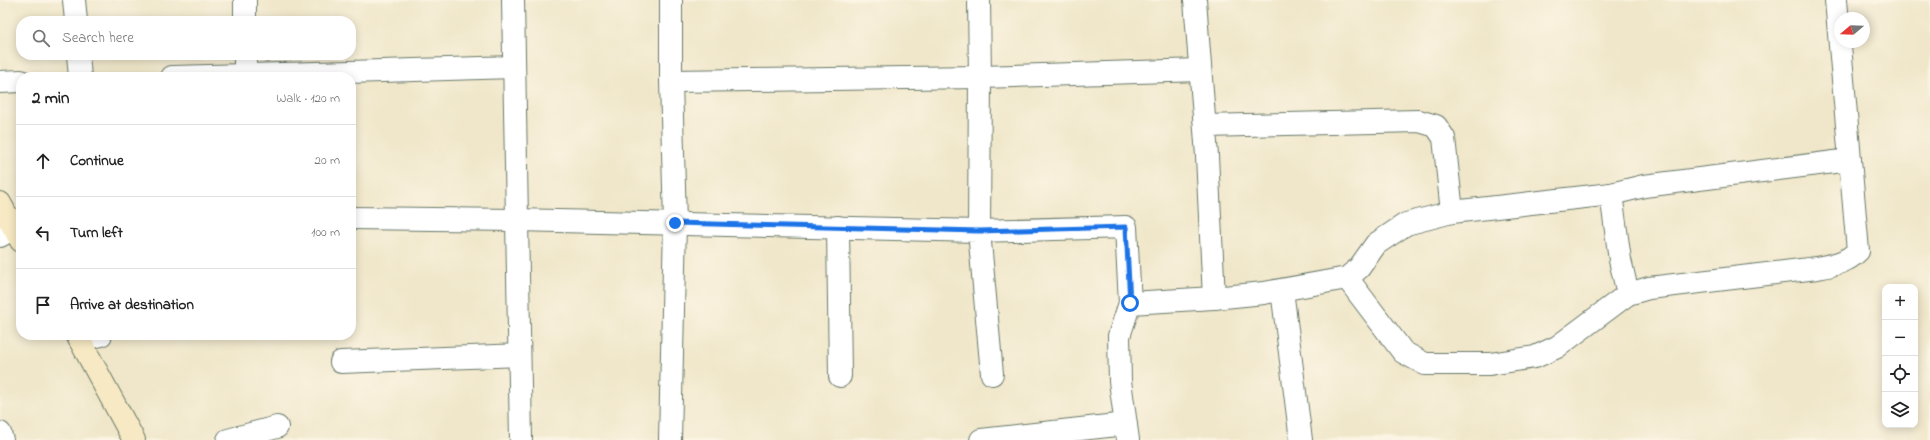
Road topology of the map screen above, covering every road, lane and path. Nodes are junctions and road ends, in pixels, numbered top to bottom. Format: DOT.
graph roads {
  1 [pos="74,0"];
  2 [pos="246,0"];
  3 [pos="512,0"];
  4 [pos="671,0"];
  5 [pos="979,0"];
  6 [pos="1195,0"];
  7 [pos="1836,0"];
  8 [pos="76,16"];
  9 [pos="246,16"];
  10 [pos="78,60"];
  11 [pos="245,65"];
  12 [pos="514,68"];
  13 [pos="1200,70"];
  14 [pos="80,72"];
  15 [pos="202,72"];
  16 [pos="980,77"];
  17 [pos="16,81"];
  18 [pos="671,81"];
  19 [pos="0,82"];
  20 [pos="1205,126"];
  21 [pos="1850,160"];
  22 [pos="1611,194"];
  23 [pos="0,203"];
  24 [pos="1452,212"];
  25 [pos="356,218"];
  26 [pos="516,220"];
  27 [pos="675,223"];
  28 [pos="838,227"];
  29 [pos="979,231"];
  30 [pos="12,235"];
  31 [pos="1347,278"];
  32 [pos="1282,290"];
  33 [pos="1628,294"];
  34 [pos="1214,298"];
  35 [pos="1130,303"];
  36 [pos="79,340"];
  37 [pos="519,354"];
  38 [pos="341,362"];
  39 [pos="992,374"];
  40 [pos="840,376"];
  41 [pos="277,427"];
  42 [pos="1127,432"];
  43 [pos="0,433"];
  44 [pos="2,440"];
  45 [pos="134,440"];
  46 [pos="228,440"];
  47 [pos="521,440"];
  48 [pos="670,440"];
  49 [pos="981,440"];
  50 [pos="1301,440"];
  1 -- 8 [label="street"];
  2 -- 9 [label="street"];
  3 -- 12 [label="street"];
  4 -- 18 [label="street"];
  5 -- 16 [label="street"];
  6 -- 13 [label="street"];
  7 -- 21 [label="street"];
  10 -- 14 [label="street"];
  11 -- 12 [label="street"];
  11 -- 15 [label="street"];
  12 -- 26 [label="street"];
  13 -- 16 [label="street"];
  13 -- 20 [label="street"];
  16 -- 18 [label="street"];
  16 -- 29 [label="street"];
  17 -- 19 [label="street"];
  18 -- 27 [label="street"];
  20 -- 24 [label="street"];
  20 -- 34 [label="street"];
  21 -- 22 [label="street"];
  21 -- 33 [label="street"];
  22 -- 24 [label="street"];
  22 -- 33 [label="street"];
  23 -- 30 [label="street"];
  24 -- 31 [label="street"];
  25 -- 26 [label="street"];
  26 -- 27 [label="street"];
  26 -- 37 [label="street"];
  27 -- 28 [label="street"];
  27 -- 48 [label="street"];
  28 -- 29 [label="street"];
  28 -- 40 [label="street"];
  29 -- 35 [label="street"];
  29 -- 39 [label="street"];
  31 -- 32 [label="street"];
  31 -- 33 [label="street"];
  32 -- 34 [label="street"];
  32 -- 50 [label="street"];
  34 -- 35 [label="street"];
  35 -- 42 [label="street"];
  36 -- 45 [label="street"];
  37 -- 38 [label="street"];
  37 -- 47 [label="street"];
  41 -- 46 [label="street"];
  42 -- 49 [label="street"];
  43 -- 44 [label="street"];
}
